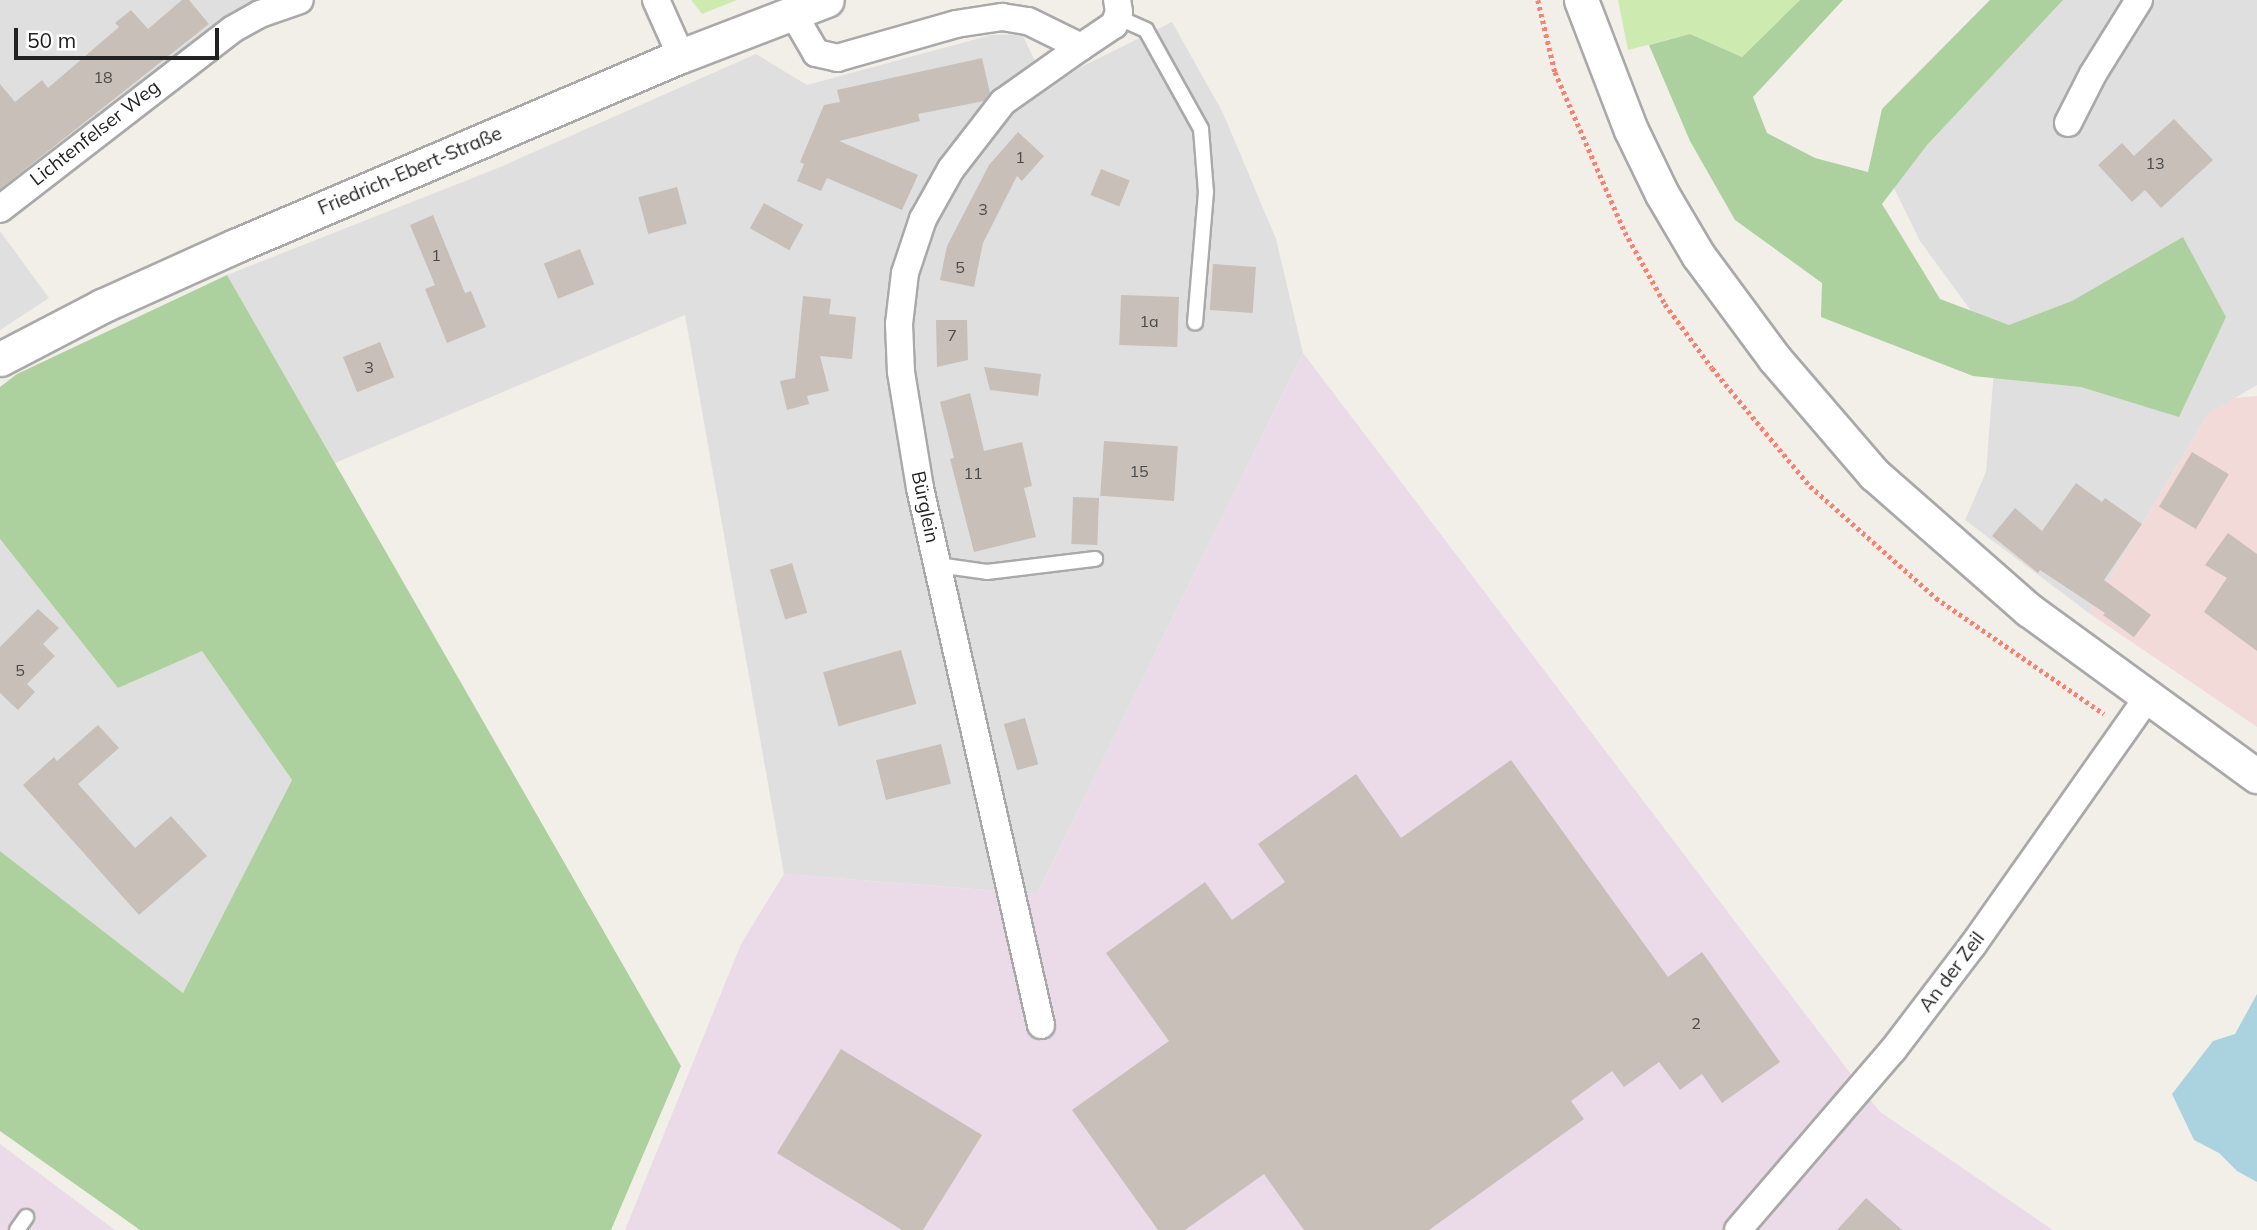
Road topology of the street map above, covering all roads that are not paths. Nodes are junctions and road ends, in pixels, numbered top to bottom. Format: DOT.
graph roads {
  1 [pos="300,0"];
  2 [pos="656,0"];
  3 [pos="827,0"];
  4 [pos="1581,0"];
  5 [pos="2138,0"];
  6 [pos="1117,9"];
  7 [pos="794,15"];
  8 [pos="1081,47"];
  9 [pos="681,56"];
  10 [pos="2068,123"];
  11 [pos="0,209"];
  12 [pos="1195,323"];
  13 [pos="0,359"];
  14 [pos="1095,559"];
  15 [pos="938,565"];
  16 [pos="2147,698"];
  17 [pos="2257,776"];
  18 [pos="1041,1025"];
  19 [pos="26,1217"];
  20 [pos="18,1230"];
  21 [pos="1738,1230"];
  1 -- 11 [label="street, Lichtenfelser Weg"];
  2 -- 9 [label="street"];
  3 -- 7 [label="street, Friedrich-Ebert-Straße"];
  4 -- 16 [label="street"];
  5 -- 10 [label="street"];
  6 -- 8 [label="street, Bürglein"];
  6 -- 12 [label="lane"];
  7 -- 8 [label="street"];
  7 -- 9 [label="street, Friedrich-Ebert-Straße"];
  8 -- 15 [label="street, Bürglein"];
  9 -- 13 [label="street, Friedrich-Ebert-Straße"];
  14 -- 15 [label="lane"];
  15 -- 18 [label="street, Bürglein"];
  16 -- 17 [label="street"];
  16 -- 21 [label="street, An der Zeil"];
  19 -- 20 [label="lane"];
}
